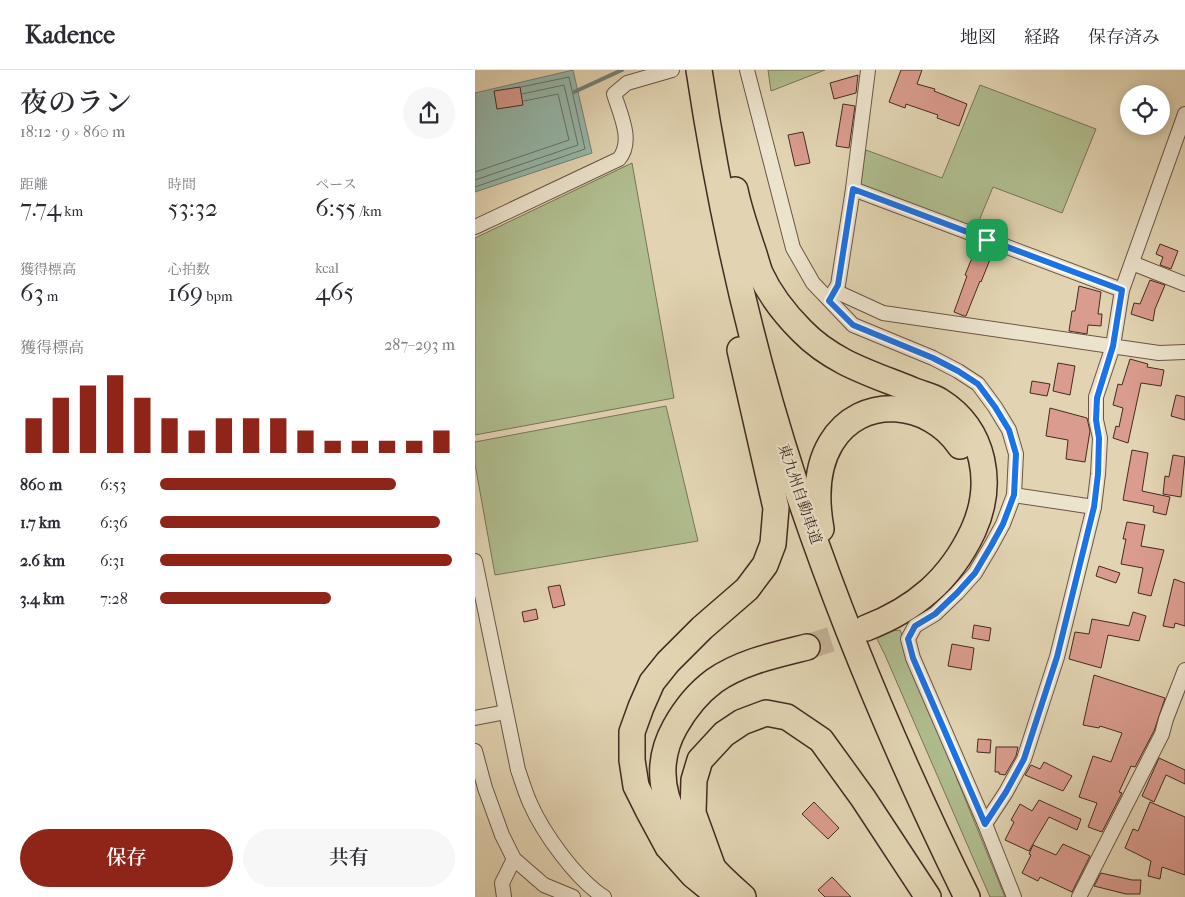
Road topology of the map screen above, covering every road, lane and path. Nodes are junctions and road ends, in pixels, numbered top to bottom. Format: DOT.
graph roads {
  1 [pos="672,70"];
  2 [pos="686,70"];
  3 [pos="747,70"];
  4 [pos="868,70"];
  5 [pos="703,84"];
  6 [pos="1185,114"];
  7 [pos="853,189"];
  8 [pos="475,227"];
  9 [pos="1132,263"];
  10 [pos="725,277"];
  11 [pos="1185,284"];
  12 [pos="1122,290"];
  13 [pos="832,296"];
  14 [pos="1113,346"];
  15 [pos="1185,352"];
  16 [pos="1014,495"];
  17 [pos="1094,507"];
  18 [pos="475,561"];
  19 [pos="861,661"];
  20 [pos="1185,670"];
  21 [pos="506,712"];
  22 [pos="475,718"];
  23 [pos="475,751"];
  24 [pos="648,810"];
  25 [pos="985,824"];
  26 [pos="514,859"];
  27 [pos="714,871"];
  28 [pos="504,897"];
  29 [pos="573,897"];
  30 [pos="604,897"];
  31 [pos="719,897"];
  32 [pos="743,897"];
  33 [pos="928,897"];
  34 [pos="953,897"];
  35 [pos="967,897"];
  36 [pos="1014,897"];
  37 [pos="1079,897"];
  1 -- 8 [label="street"];
  2 -- 5 [label="highway, 東九州自動車道"];
  3 -- 13 [label="street"];
  4 -- 7 [label="street"];
  5 -- 10 [label="highway, 東九州自動車道"];
  5 -- 19 [label="highway, 東九州自動車道"];
  5 -- 19 [label="highway"];
  6 -- 9 [label="street"];
  7 -- 12 [label="street"];
  7 -- 13 [label="street"];
  9 -- 11 [label="street"];
  9 -- 12 [label="street"];
  10 -- 24 [label="highway"];
  10 -- 34 [label="highway, 東九州自動車道"];
  12 -- 14 [label="street"];
  13 -- 14 [label="street"];
  13 -- 16 [label="street"];
  14 -- 15 [label="street"];
  14 -- 17 [label="street"];
  16 -- 17 [label="street"];
  16 -- 25 [label="street"];
  17 -- 25 [label="street"];
  18 -- 21 [label="street"];
  19 -- 35 [label="highway, 東九州自動車道"];
  20 -- 37 [label="street"];
  21 -- 22 [label="street"];
  21 -- 30 [label="street"];
  23 -- 26 [label="street"];
  24 -- 27 [label="highway"];
  24 -- 31 [label="highway"];
  25 -- 36 [label="street"];
  26 -- 28 [label="street"];
  26 -- 29 [label="street"];
  27 -- 32 [label="highway"];
  27 -- 33 [label="highway"];
}
